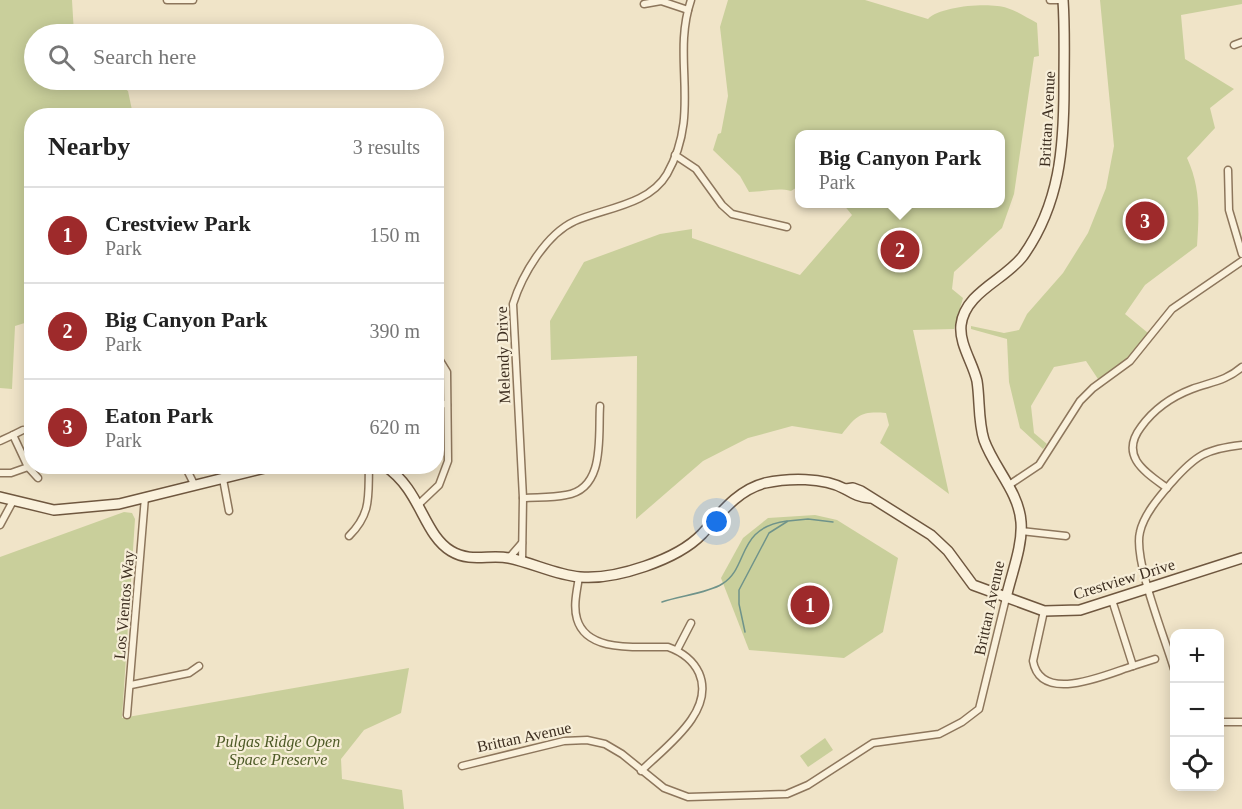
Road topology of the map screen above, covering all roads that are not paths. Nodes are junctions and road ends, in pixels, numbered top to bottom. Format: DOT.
graph roads {
  1 [pos="167,0"];
  2 [pos="193,0"];
  3 [pos="691,0"];
  4 [pos="1050,0"];
  5 [pos="1061,0"];
  6 [pos="644,4"];
  7 [pos="688,10"];
  8 [pos="1242,42"];
  9 [pos="1234,45"];
  10 [pos="675,155"];
  11 [pos="1228,170"];
  12 [pos="787,227"];
  13 [pos="1242,254"];
  14 [pos="1242,261"];
  15 [pos="444,367"];
  16 [pos="1242,367"];
  17 [pos="444,404"];
  18 [pos="447,405"];
  19 [pos="600,406"];
  20 [pos="23,430"];
  21 [pos="13,435"];
  22 [pos="0,441"];
  23 [pos="1242,445"];
  24 [pos="24,458"];
  25 [pos="24,468"];
  26 [pos="0,473"];
  27 [pos="34,474"];
  28 [pos="189,474"];
  29 [pos="242,474"];
  30 [pos="369,474"];
  31 [pos="394,474"];
  32 [pos="38,478"];
  33 [pos="223,479"];
  34 [pos="195,486"];
  35 [pos="1009,486"];
  36 [pos="1167,488"];
  37 [pos="0,496"];
  38 [pos="145,497"];
  39 [pos="523,498"];
  40 [pos="13,501"];
  41 [pos="419,504"];
  42 [pos="229,511"];
  43 [pos="0,525"];
  44 [pos="1021,531"];
  45 [pos="349,536"];
  46 [pos="1066,536"];
  47 [pos="523,542"];
  48 [pos="509,558"];
  49 [pos="1242,558"];
  50 [pos="522,562"];
  51 [pos="579,577"];
  52 [pos="1149,587"];
  53 [pos="1006,598"];
  54 [pos="1112,600"];
  55 [pos="1044,611"];
  56 [pos="691,623"];
  57 [pos="677,650"];
  58 [pos="1170,656"];
  59 [pos="1155,659"];
  60 [pos="199,666"];
  61 [pos="1133,666"];
  62 [pos="131,685"];
  63 [pos="127,715"];
  64 [pos="1224,722"];
  65 [pos="1242,722"];
  66 [pos="462,766"];
  67 [pos="641,771"];
  1 -- 2 [label="street"];
  3 -- 7 [label="street, Melendy Drive"];
  4 -- 5 [label="street"];
  5 -- 35 [label="street, Brittan Avenue"];
  6 -- 7 [label="street"];
  7 -- 10 [label="street, Melendy Drive"];
  8 -- 9 [label="street"];
  10 -- 12 [label="street"];
  10 -- 39 [label="street, Melendy Drive"];
  11 -- 13 [label="street"];
  14 -- 35 [label="street"];
  15 -- 18 [label="street"];
  16 -- 36 [label="street"];
  17 -- 18 [label="street"];
  18 -- 41 [label="street"];
  19 -- 39 [label="street"];
  20 -- 21 [label="street"];
  21 -- 22 [label="street"];
  21 -- 24 [label="street"];
  23 -- 36 [label="street"];
  25 -- 26 [label="street"];
  27 -- 32 [label="street"];
  28 -- 34 [label="street"];
  29 -- 33 [label="street"];
  30 -- 45 [label="street"];
  31 -- 41 [label="street, Crestview Drive"];
  33 -- 34 [label="street"];
  33 -- 42 [label="street"];
  34 -- 38 [label="street"];
  35 -- 44 [label="street, Brittan Avenue"];
  36 -- 52 [label="street"];
  37 -- 40 [label="street"];
  38 -- 40 [label="street"];
  38 -- 62 [label="street, Los Vientos Way"];
  39 -- 47 [label="street, Melendy Drive"];
  40 -- 43 [label="street"];
  41 -- 48 [label="street, Crestview Drive"];
  44 -- 46 [label="street"];
  44 -- 53 [label="street, Brittan Avenue"];
  47 -- 48 [label="street"];
  47 -- 50 [label="street, Melendy Drive"];
  48 -- 50 [label="street, Crestview Drive"];
  49 -- 52 [label="street, Crestview Drive"];
  50 -- 51 [label="street, Crestview Drive"];
  51 -- 53 [label="street, Crestview Drive"];
  51 -- 57 [label="street"];
  52 -- 54 [label="street, Crestview Drive"];
  52 -- 58 [label="street"];
  53 -- 55 [label="street, Crestview Drive"];
  53 -- 67 [label="street, Brittan Avenue"];
  54 -- 55 [label="street, Crestview Drive"];
  54 -- 61 [label="street"];
  55 -- 61 [label="street"];
  56 -- 57 [label="street"];
  57 -- 67 [label="street"];
  59 -- 61 [label="street"];
  60 -- 62 [label="street"];
  62 -- 63 [label="street, Los Vientos Way"];
  64 -- 65 [label="street"];
  66 -- 67 [label="street, Brittan Avenue"];
}
